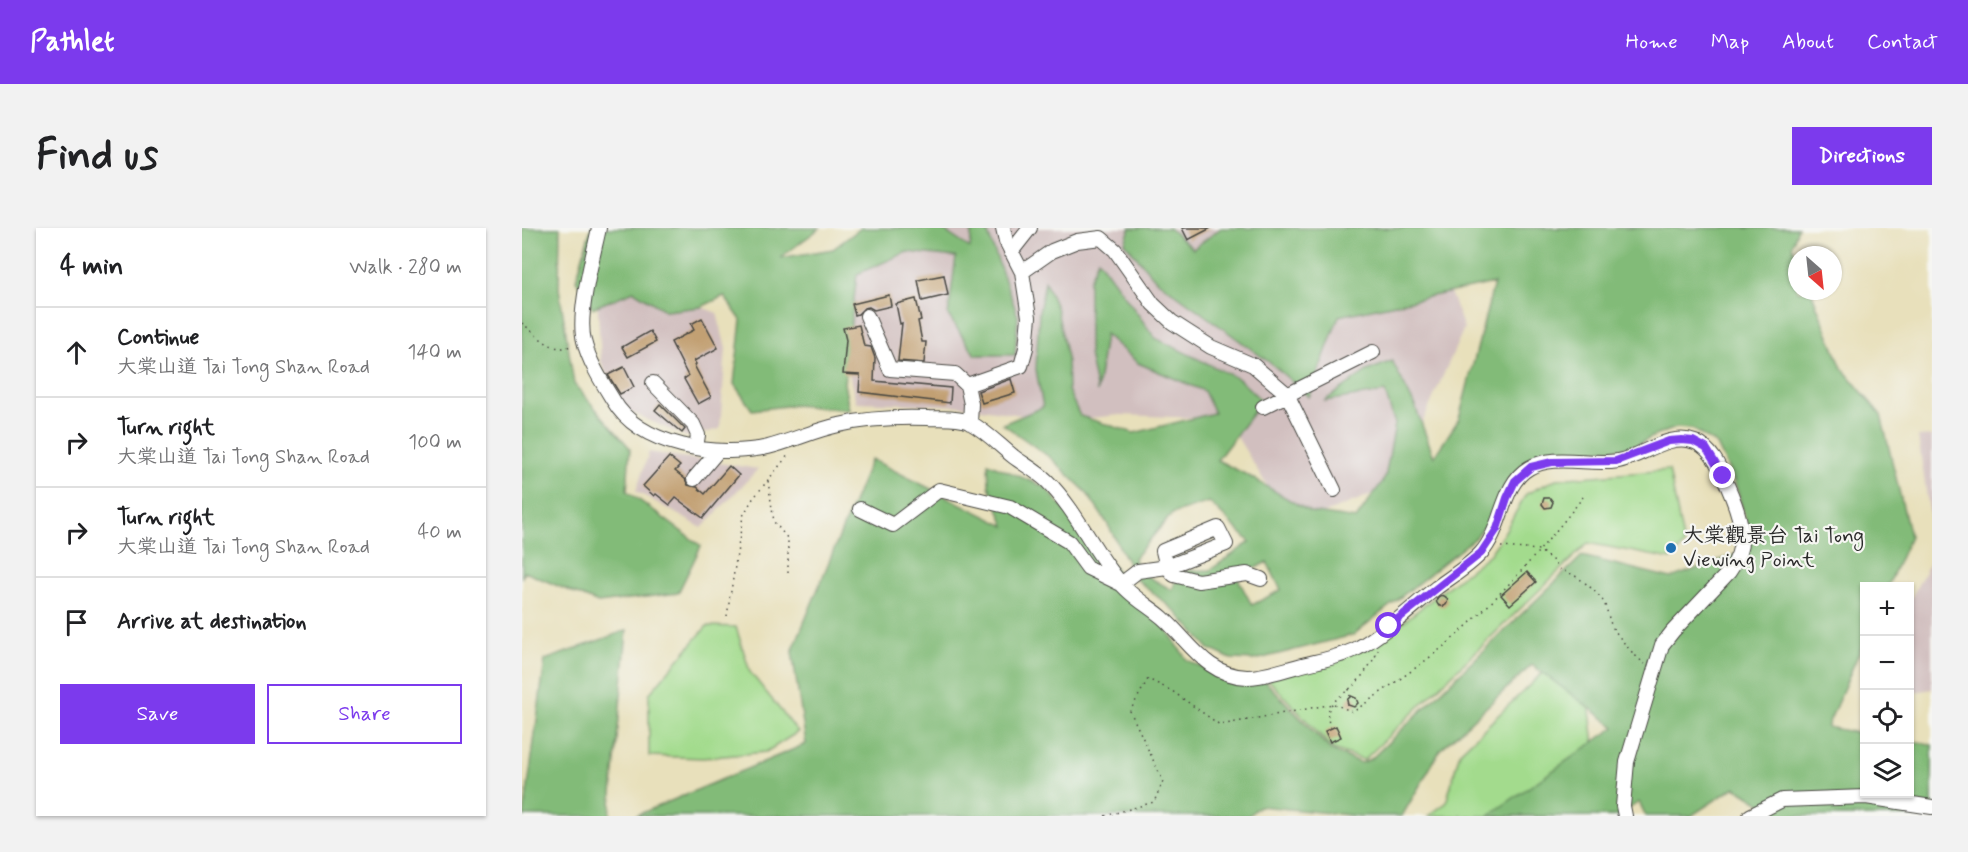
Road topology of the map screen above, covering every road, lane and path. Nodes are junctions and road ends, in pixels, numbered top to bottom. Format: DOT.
graph roads {
  1 [pos="599,228"];
  2 [pos="1003,228"];
  3 [pos="1030,228"];
  4 [pos="1011,252"];
  5 [pos="1022,272"];
  6 [pos="867,316"];
  7 [pos="522,323"];
  8 [pos="583,339"];
  9 [pos="1372,352"];
  10 [pos="653,383"];
  11 [pos="968,385"];
  12 [pos="1287,394"];
  13 [pos="1263,406"];
  14 [pos="970,423"];
  15 [pos="696,448"];
  16 [pos="717,452"];
  17 [pos="790,453"];
  18 [pos="694,479"];
  19 [pos="768,480"];
  20 [pos="1334,490"];
  21 [pos="1582,497"];
  22 [pos="861,508"];
  23 [pos="1486,545"];
  24 [pos="1539,550"];
  25 [pos="788,577"];
  26 [pos="1261,579"];
  27 [pos="1118,581"];
  28 [pos="727,616"];
  29 [pos="1378,651"];
  30 [pos="1655,672"];
  31 [pos="1349,689"];
  32 [pos="1350,697"];
  33 [pos="1334,704"];
  34 [pos="1330,728"];
  35 [pos="1932,807"];
  36 [pos="1106,816"];
  37 [pos="1625,816"];
  38 [pos="1750,816"];
  1 -- 8 [label="street"];
  2 -- 4 [label="street"];
  3 -- 4 [label="street"];
  4 -- 5 [label="street"];
  5 -- 11 [label="street"];
  5 -- 12 [label="street"];
  6 -- 11 [label="street"];
  7 -- 8 [label="path"];
  8 -- 15 [label="street"];
  9 -- 12 [label="street"];
  10 -- 15 [label="street"];
  11 -- 14 [label="street"];
  12 -- 13 [label="street"];
  12 -- 20 [label="street"];
  14 -- 16 [label="street"];
  14 -- 27 [label="street"];
  15 -- 16 [label="street"];
  16 -- 18 [label="street"];
  17 -- 19 [label="path"];
  19 -- 25 [label="path"];
  19 -- 28 [label="path"];
  21 -- 24 [label="path"];
  22 -- 27 [label="street"];
  23 -- 24 [label="path"];
  23 -- 27 [label="street"];
  23 -- 30 [label="street"];
  24 -- 30 [label="path"];
  24 -- 33 [label="path"];
  26 -- 27 [label="street"];
  29 -- 31 [label="path"];
  30 -- 37 [label="street"];
  31 -- 32 [label="path"];
  31 -- 33 [label="path"];
  33 -- 34 [label="path"];
  33 -- 36 [label="path"];
  35 -- 38 [label="street"];
}
